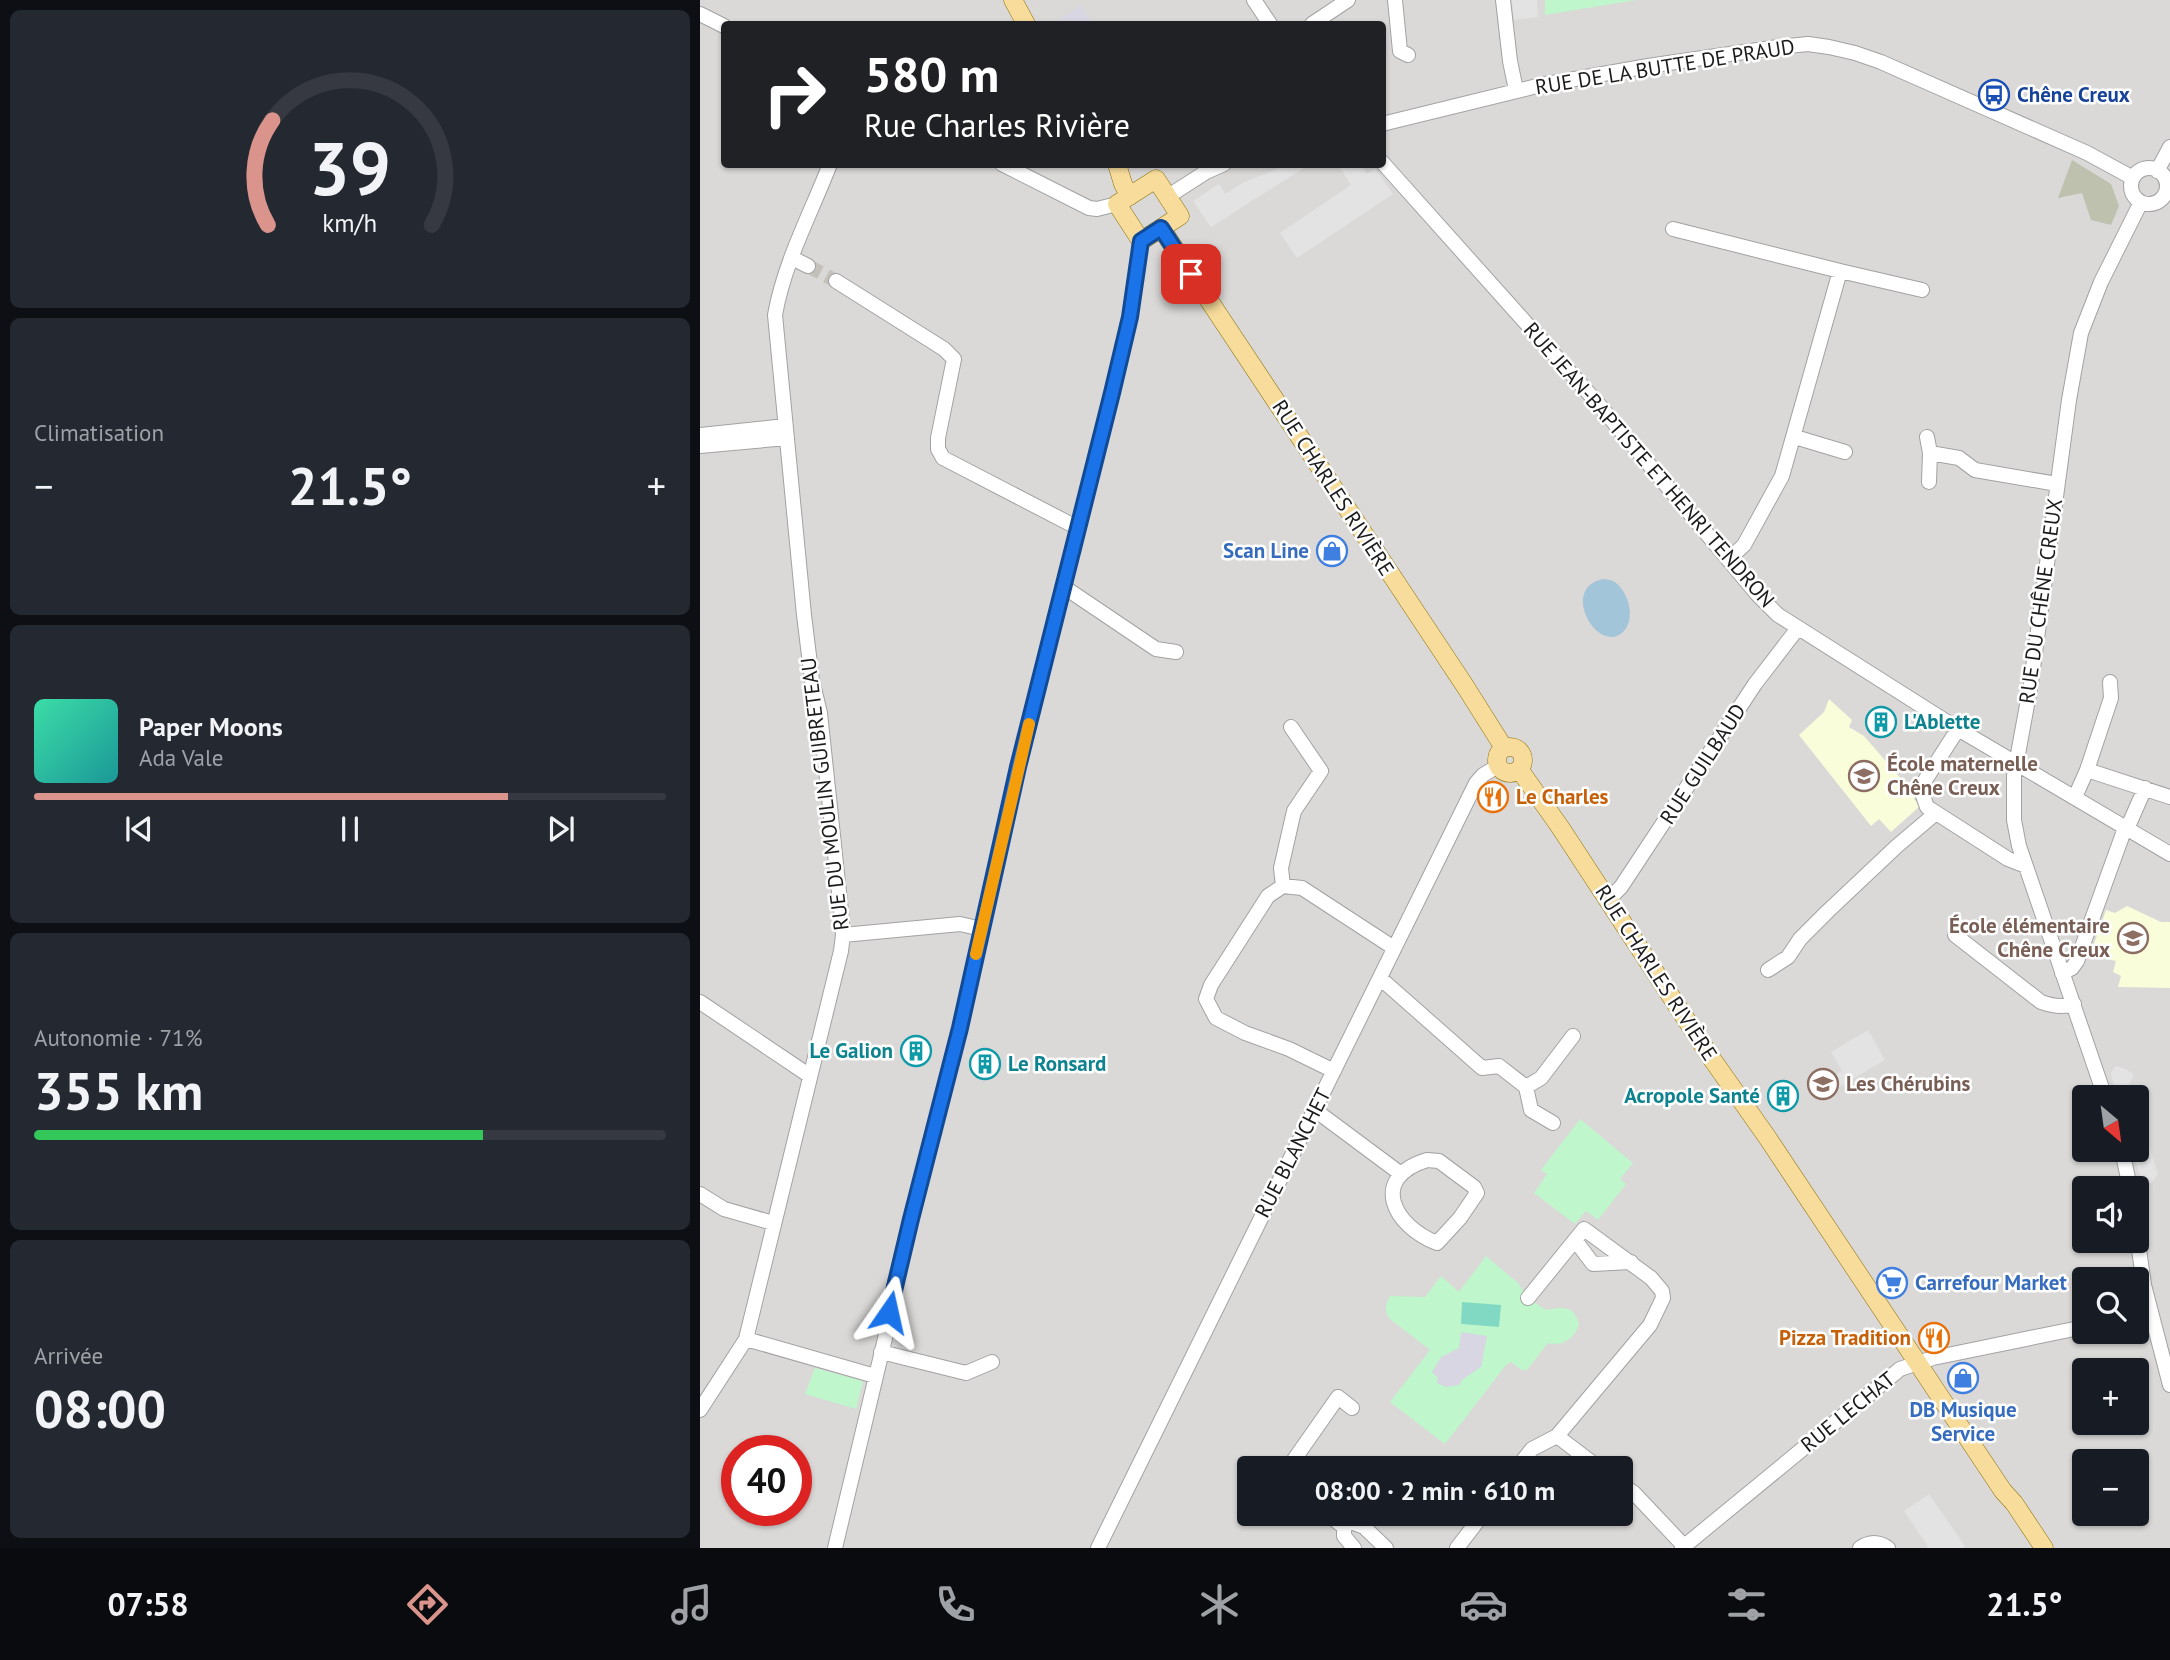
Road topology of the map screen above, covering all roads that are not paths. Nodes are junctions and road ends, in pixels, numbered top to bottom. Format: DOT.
graph roads {
  1 [pos="1013,0"];
  2 [pos="1254,0"];
  3 [pos="1348,0"];
  4 [pos="1395,0"];
  5 [pos="1503,0"];
  6 [pos="700,14"];
  7 [pos="1024,21"];
  8 [pos="1268,21"];
  9 [pos="1316,21"];
  10 [pos="721,24"];
  11 [pos="1408,55"];
  12 [pos="1516,90"];
  13 [pos="1386,123"];
  14 [pos="2170,147"];
  15 [pos="1386,167"];
  16 [pos="828,168"];
  17 [pos="1010,168"];
  18 [pos="1119,168"];
  19 [pos="1124,168"];
  20 [pos="1215,168"];
  21 [pos="2157,171"];
  22 [pos="2133,178"];
  23 [pos="1146,185"];
  24 [pos="2167,194"];
  25 [pos="1167,197"];
  26 [pos="1123,200"];
  27 [pos="2141,202"];
  28 [pos="1161,228"];
  29 [pos="1673,229"];
  30 [pos="1141,241"];
  31 [pos="792,258"];
  32 [pos="808,266"];
  33 [pos="1840,271"];
  34 [pos="836,281"];
  35 [pos="1922,290"];
  36 [pos="786,432"];
  37 [pos="700,435"];
  38 [pos="1795,437"];
  39 [pos="1927,437"];
  40 [pos="700,446"];
  41 [pos="1845,452"];
  42 [pos="1930,453"];
  43 [pos="1929,482"];
  44 [pos="2057,484"];
  45 [pos="1078,528"];
  46 [pos="1729,559"];
  47 [pos="1064,587"];
  48 [pos="1798,628"];
  49 [pos="1175,652"];
  50 [pos="2110,682"];
  51 [pos="1291,727"];
  52 [pos="1958,729"];
  53 [pos="1504,748"];
  54 [pos="2015,762"];
  55 [pos="1498,766"];
  56 [pos="1519,769"];
  57 [pos="2087,770"];
  58 [pos="2145,788"];
  59 [pos="2075,797"];
  60 [pos="2170,797"];
  61 [pos="1936,813"];
  62 [pos="2126,828"];
  63 [pos="2170,854"];
  64 [pos="2026,866"];
  65 [pos="1283,886"];
  66 [pos="1609,899"];
  67 [pos="982,929"];
  68 [pos="843,935"];
  69 [pos="1955,935"];
  70 [pos="1394,948"];
  71 [pos="1768,970"];
  72 [pos="2062,974"];
  73 [pos="1380,978"];
  74 [pos="700,1002"];
  75 [pos="2074,1004"];
  76 [pos="1573,1036"];
  77 [pos="1334,1072"];
  78 [pos="810,1076"];
  79 [pos="2101,1085"];
  80 [pos="1526,1087"];
  81 [pos="1315,1110"];
  82 [pos="1553,1123"];
  83 [pos="1402,1174"];
  84 [pos="700,1194"];
  85 [pos="773,1223"];
  86 [pos="1575,1240"];
  87 [pos="1632,1262"];
  88 [pos="1528,1298"];
  89 [pos="2149,1328"];
  90 [pos="2072,1329"];
  91 [pos="746,1339"];
  92 [pos="881,1352"];
  93 [pos="992,1362"];
  94 [pos="1917,1363"];
  95 [pos="875,1376"];
  96 [pos="2170,1385"];
  97 [pos="1352,1408"];
  98 [pos="700,1410"];
  99 [pos="1557,1436"];
  100 [pos="1297,1456"];
  101 [pos="1526,1456"];
  102 [pos="1583,1456"];
  103 [pos="2003,1491"];
  104 [pos="1633,1492"];
  105 [pos="1474,1526"];
  106 [pos="1344,1527"];
  107 [pos="1683,1547"];
  108 [pos="835,1548"];
  109 [pos="1098,1548"];
  110 [pos="1354,1548"];
  111 [pos="1387,1548"];
  112 [pos="1457,1548"];
  113 [pos="1860,1548"];
  114 [pos="1888,1548"];
  115 [pos="2030,1548"];
  116 [pos="2044,1548"];
  1 -- 7 [label="main road"];
  2 -- 8 [label="street"];
  3 -- 9 [label="street"];
  4 -- 11 [label="street"];
  5 -- 12 [label="street"];
  6 -- 10 [label="street"];
  12 -- 13 [label="street, RUE DE LA BUTTE DE PRAUD"];
  12 -- 22 [label="street, RUE DE LA BUTTE DE PRAUD"];
  14 -- 21 [label="street"];
  15 -- 46 [label="street, RUE JEAN-BAPTISTE ET HENRI TENDRON"];
  16 -- 31 [label="street, RUE DU MOULIN GUIBRETEAU"];
  17 -- 26 [label="street"];
  18 -- 26 [label="main road"];
  19 -- 23 [label="main road"];
  20 -- 25 [label="street"];
  21 -- 22 [label="street"];
  21 -- 24 [label="street"];
  22 -- 27 [label="street"];
  23 -- 25 [label="main road"];
  23 -- 26 [label="main road"];
  24 -- 27 [label="street"];
  25 -- 28 [label="main road"];
  26 -- 30 [label="main road"];
  27 -- 44 [label="street, RUE DU CHÊNE CREUX"];
  28 -- 30 [label="main road"];
  28 -- 53 [label="main road, RUE CHARLES RIVIÈRE"];
  29 -- 33 [label="street"];
  30 -- 45 [label="street"];
  31 -- 32 [label="street"];
  31 -- 36 [label="street, RUE DU MOULIN GUIBRETEAU"];
  33 -- 35 [label="street"];
  33 -- 38 [label="street"];
  34 -- 45 [label="street"];
  36 -- 37 [label="street"];
  36 -- 40 [label="street"];
  36 -- 68 [label="street, RUE DU MOULIN GUIBRETEAU"];
  38 -- 41 [label="street"];
  38 -- 46 [label="street"];
  39 -- 42 [label="street"];
  42 -- 43 [label="street"];
  42 -- 44 [label="street"];
  44 -- 54 [label="street, RUE DU CHÊNE CREUX"];
  45 -- 47 [label="street"];
  46 -- 48 [label="street, RUE JEAN-BAPTISTE ET HENRI TENDRON"];
  47 -- 49 [label="street"];
  47 -- 67 [label="street"];
  48 -- 52 [label="street, RUE JEAN-BAPTISTE ET HENRI TENDRON"];
  48 -- 66 [label="street, RUE GUILBAUD"];
  50 -- 57 [label="street"];
  51 -- 65 [label="street"];
  52 -- 54 [label="street, RUE JEAN-BAPTISTE ET HENRI TENDRON"];
  52 -- 61 [label="street"];
  53 -- 55 [label="main road"];
  53 -- 56 [label="main road, RUE CHARLES RIVIÈRE"];
  54 -- 59 [label="street, RUE JEAN-BAPTISTE ET HENRI TENDRON"];
  54 -- 64 [label="street, RUE DU CHÊNE CREUX"];
  55 -- 56 [label="main road"];
  55 -- 70 [label="street, RUE BLANCHET"];
  56 -- 66 [label="main road, RUE CHARLES RIVIÈRE"];
  57 -- 58 [label="street"];
  57 -- 59 [label="street"];
  58 -- 60 [label="street"];
  58 -- 62 [label="street"];
  59 -- 62 [label="street, RUE JEAN-BAPTISTE ET HENRI TENDRON"];
  61 -- 64 [label="street"];
  61 -- 71 [label="street"];
  62 -- 63 [label="street, RUE JEAN-BAPTISTE ET HENRI TENDRON"];
  62 -- 72 [label="street"];
  64 -- 72 [label="street, RUE DU CHÊNE CREUX"];
  65 -- 70 [label="street"];
  65 -- 77 [label="street"];
  66 -- 94 [label="main road, RUE CHARLES RIVIÈRE"];
  67 -- 68 [label="street"];
  67 -- 92 [label="street"];
  68 -- 78 [label="street, RUE DU MOULIN GUIBRETEAU"];
  69 -- 75 [label="street"];
  70 -- 73 [label="street, RUE BLANCHET"];
  72 -- 75 [label="street, RUE DU CHÊNE CREUX"];
  73 -- 77 [label="street, RUE BLANCHET"];
  73 -- 80 [label="street"];
  74 -- 78 [label="street"];
  75 -- 79 [label="street, RUE DU CHÊNE CREUX"];
  76 -- 80 [label="street"];
  77 -- 81 [label="street, RUE BLANCHET"];
  78 -- 85 [label="street, RUE DU MOULIN GUIBRETEAU"];
  80 -- 82 [label="street"];
  81 -- 83 [label="street"];
  81 -- 109 [label="street, RUE BLANCHET"];
  83 -- 83 [label="street"];
  84 -- 85 [label="street"];
  85 -- 91 [label="street, RUE DU MOULIN GUIBRETEAU"];
  86 -- 87 [label="street"];
  86 -- 87 [label="street"];
  86 -- 88 [label="street"];
  87 -- 99 [label="street"];
  89 -- 96 [label="street"];
  90 -- 94 [label="street, RUE LECHAT"];
  91 -- 95 [label="street"];
  91 -- 98 [label="street, RUE DU MOULIN GUIBRETEAU"];
  92 -- 93 [label="street"];
  92 -- 95 [label="street"];
  94 -- 103 [label="main road, RUE CHARLES RIVIÈRE"];
  94 -- 107 [label="street, RUE LECHAT"];
  95 -- 108 [label="street"];
  97 -- 100 [label="street"];
  99 -- 101 [label="street"];
  99 -- 102 [label="street"];
  103 -- 115 [label="main road, RUE CHARLES RIVIÈRE"];
  103 -- 116 [label="main road, RUE CHARLES RIVIÈRE"];
  104 -- 107 [label="street"];
  105 -- 112 [label="street"];
  106 -- 110 [label="street"];
  106 -- 111 [label="street"];
  113 -- 114 [label="street"];
}
